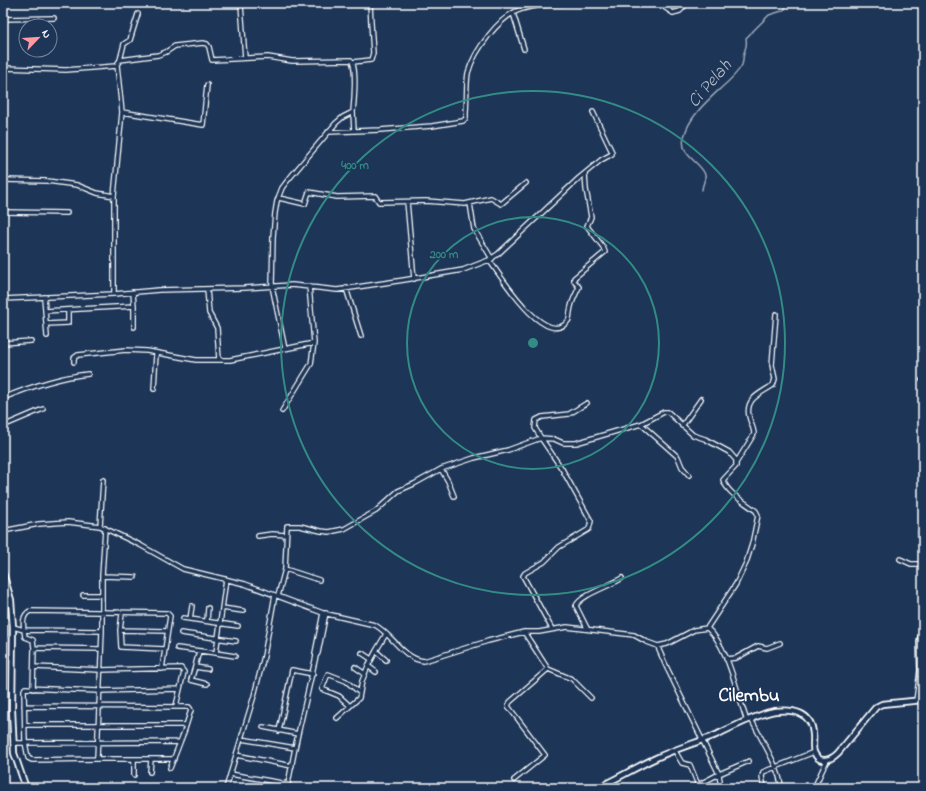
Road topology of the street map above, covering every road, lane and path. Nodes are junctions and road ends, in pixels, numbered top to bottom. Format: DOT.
graph roads {
  1 [pos="370,3"];
  2 [pos="568,3"];
  3 [pos="658,3"];
  4 [pos="687,3"];
  5 [pos="241,5"];
  6 [pos="513,13"];
  7 [pos="138,14"];
  8 [pos="3,19"];
  9 [pos="18,19"];
  10 [pos="524,49"];
  11 [pos="245,58"];
  12 [pos="120,60"];
  13 [pos="352,62"];
  14 [pos="117,65"];
  15 [pos="3,68"];
  16 [pos="207,85"];
  17 [pos="122,112"];
  18 [pos="353,112"];
  19 [pos="593,112"];
  20 [pos="354,131"];
  21 [pos="328,132"];
  22 [pos="585,174"];
  23 [pos="3,180"];
  24 [pos="526,183"];
  25 [pos="114,196"];
  26 [pos="278,198"];
  27 [pos="407,202"];
  28 [pos="470,203"];
  29 [pos="3,212"];
  30 [pos="67,213"];
  31 [pos="491,259"];
  32 [pos="414,279"];
  33 [pos="272,286"];
  34 [pos="309,286"];
  35 [pos="207,288"];
  36 [pos="346,288"];
  37 [pos="133,292"];
  38 [pos="114,294"];
  39 [pos="44,296"];
  40 [pos="3,298"];
  41 [pos="134,306"];
  42 [pos="68,310"];
  43 [pos="45,311"];
  44 [pos="776,314"];
  45 [pos="46,324"];
  46 [pos="134,327"];
  47 [pos="47,336"];
  48 [pos="361,336"];
  49 [pos="31,341"];
  50 [pos="3,342"];
  51 [pos="314,343"];
  52 [pos="285,349"];
  53 [pos="156,354"];
  54 [pos="219,360"];
  55 [pos="74,362"];
  56 [pos="88,374"];
  57 [pos="154,389"];
  58 [pos="3,398"];
  59 [pos="701,399"];
  60 [pos="587,403"];
  61 [pos="43,409"];
  62 [pos="282,411"];
  63 [pos="641,424"];
  64 [pos="3,426"];
  65 [pos="682,426"];
  66 [pos="540,438"];
  67 [pos="736,463"];
  68 [pos="441,469"];
  69 [pos="689,475"];
  70 [pos="103,480"];
  71 [pos="454,496"];
  72 [pos="923,522"];
  73 [pos="100,526"];
  74 [pos="105,528"];
  75 [pos="3,531"];
  76 [pos="286,535"];
  77 [pos="258,536"];
  78 [pos="900,559"];
  79 [pos="923,559"];
  80 [pos="923,564"];
  81 [pos="285,569"];
  82 [pos="3,573"];
  83 [pos="102,576"];
  84 [pos="135,577"];
  85 [pos="622,578"];
  86 [pos="226,580"];
  87 [pos="319,580"];
  88 [pos="83,595"];
  89 [pos="102,595"];
  90 [pos="276,595"];
  91 [pos="192,606"];
  92 [pos="208,608"];
  93 [pos="222,608"];
  94 [pos="242,611"];
  95 [pos="102,613"];
  96 [pos="324,613"];
  97 [pos="122,614"];
  98 [pos="183,618"];
  99 [pos="190,619"];
  100 [pos="207,621"];
  101 [pos="220,623"];
  102 [pos="238,626"];
  103 [pos="13,627"];
  104 [pos="552,628"];
  105 [pos="587,628"];
  106 [pos="707,628"];
  107 [pos="923,628"];
  108 [pos="24,630"];
  109 [pos="120,630"];
  110 [pos="167,631"];
  111 [pos="102,632"];
  112 [pos="524,632"];
  113 [pos="181,633"];
  114 [pos="386,634"];
  115 [pos="218,639"];
  116 [pos="236,641"];
  117 [pos="780,643"];
  118 [pos="658,646"];
  119 [pos="34,648"];
  120 [pos="177,648"];
  121 [pos="101,649"];
  122 [pos="164,649"];
  123 [pos="199,651"];
  124 [pos="376,651"];
  125 [pos="216,653"];
  126 [pos="362,653"];
  127 [pos="235,656"];
  128 [pos="371,659"];
  129 [pos="726,659"];
  130 [pos="386,660"];
  131 [pos="368,666"];
  132 [pos="34,667"];
  133 [pos="355,667"];
  134 [pos="195,668"];
  135 [pos="548,668"];
  136 [pos="162,669"];
  137 [pos="208,669"];
  138 [pos="100,670"];
  139 [pos="376,672"];
  140 [pos="312,674"];
  141 [pos="365,674"];
  142 [pos="207,684"];
  143 [pos="33,689"];
  144 [pos="180,689"];
  145 [pos="99,691"];
  146 [pos="360,693"];
  147 [pos="591,698"];
  148 [pos="923,700"];
  149 [pos="916,701"];
  150 [pos="24,706"];
  151 [pos="176,706"];
  152 [pos="350,706"];
  153 [pos="99,707"];
  154 [pos="337,718"];
  155 [pos="749,720"];
  156 [pos="99,724"];
  157 [pos="25,725"];
  158 [pos="186,725"];
  159 [pos="263,727"];
  160 [pos="279,731"];
  161 [pos="298,734"];
  162 [pos="241,739"];
  163 [pos="702,741"];
  164 [pos="25,742"];
  165 [pos="98,742"];
  166 [pos="180,742"];
  167 [pos="13,743"];
  168 [pos="295,748"];
  169 [pos="675,751"];
  170 [pos="814,752"];
  171 [pos="236,755"];
  172 [pos="96,759"];
  173 [pos="134,759"];
  174 [pos="151,759"];
  175 [pos="174,759"];
  176 [pos="827,760"];
  177 [pos="749,761"];
  178 [pos="292,766"];
  179 [pos="775,767"];
  180 [pos="170,768"];
  181 [pos="150,772"];
  182 [pos="230,774"];
  183 [pos="719,774"];
  184 [pos="134,775"];
  185 [pos="514,780"];
  186 [pos="698,785"];
  187 [pos="26,788"];
  188 [pos="226,788"];
  189 [pos="597,788"];
  190 [pos="691,788"];
  191 [pos="721,788"];
  192 [pos="764,788"];
  193 [pos="781,788"];
  194 [pos="814,788"];
  1 -- 13 [label="street"];
  2 -- 6 [label="street"];
  3 -- 4 [label="street"];
  5 -- 11 [label="street"];
  6 -- 10 [label="street"];
  6 -- 20 [label="street"];
  7 -- 12 [label="street"];
  8 -- 9 [label="street"];
  11 -- 12 [label="street"];
  11 -- 13 [label="street"];
  12 -- 14 [label="street"];
  13 -- 18 [label="street"];
  14 -- 15 [label="street"];
  14 -- 17 [label="street"];
  16 -- 17 [label="street"];
  17 -- 25 [label="street"];
  18 -- 20 [label="street"];
  18 -- 21 [label="street"];
  19 -- 22 [label="street"];
  20 -- 21 [label="street"];
  21 -- 26 [label="street"];
  22 -- 31 [label="street"];
  22 -- 31 [label="street"];
  23 -- 25 [label="street"];
  24 -- 28 [label="street"];
  25 -- 38 [label="street"];
  26 -- 27 [label="street"];
  26 -- 33 [label="street"];
  27 -- 28 [label="street"];
  27 -- 32 [label="street"];
  28 -- 31 [label="street"];
  29 -- 30 [label="street"];
  31 -- 32 [label="street"];
  32 -- 36 [label="street"];
  33 -- 34 [label="street"];
  33 -- 35 [label="street"];
  33 -- 52 [label="street"];
  34 -- 36 [label="street"];
  34 -- 51 [label="street"];
  35 -- 37 [label="street"];
  35 -- 54 [label="street"];
  36 -- 48 [label="street"];
  37 -- 38 [label="street"];
  37 -- 41 [label="street"];
  38 -- 39 [label="street"];
  39 -- 40 [label="street"];
  39 -- 43 [label="street"];
  41 -- 42 [label="street"];
  41 -- 46 [label="street"];
  42 -- 43 [label="street"];
  42 -- 45 [label="street"];
  43 -- 45 [label="street"];
  44 -- 67 [label="street"];
  45 -- 47 [label="street"];
  49 -- 50 [label="street"];
  51 -- 52 [label="street"];
  51 -- 62 [label="street"];
  52 -- 54 [label="street"];
  53 -- 54 [label="street"];
  53 -- 55 [label="street"];
  53 -- 57 [label="street"];
  56 -- 58 [label="street"];
  59 -- 65 [label="street"];
  60 -- 66 [label="street"];
  61 -- 64 [label="street"];
  63 -- 65 [label="street"];
  63 -- 66 [label="street"];
  63 -- 69 [label="street"];
  65 -- 67 [label="street"];
  66 -- 68 [label="street"];
  66 -- 104 [label="street"];
  67 -- 106 [label="street"];
  68 -- 71 [label="street"];
  68 -- 76 [label="street"];
  70 -- 73 [label="street"];
  72 -- 79 [label="street"];
  73 -- 74 [label="street"];
  73 -- 75 [label="street"];
  74 -- 83 [label="street"];
  74 -- 86 [label="street"];
  76 -- 77 [label="street"];
  76 -- 81 [label="street"];
  78 -- 80 [label="street"];
  81 -- 87 [label="street"];
  81 -- 90 [label="street"];
  82 -- 103 [label="street"];
  83 -- 84 [label="street"];
  83 -- 89 [label="street"];
  85 -- 105 [label="street"];
  86 -- 90 [label="street"];
  86 -- 93 [label="street"];
  88 -- 89 [label="street"];
  89 -- 95 [label="street"];
  90 -- 96 [label="street"];
  90 -- 162 [label="street"];
  91 -- 99 [label="street"];
  92 -- 100 [label="street"];
  93 -- 94 [label="street"];
  93 -- 101 [label="street"];
  95 -- 97 [label="street"];
  95 -- 108 [label="street"];
  95 -- 111 [label="street"];
  96 -- 114 [label="street"];
  96 -- 140 [label="street"];
  97 -- 109 [label="street"];
  97 -- 110 [label="street"];
  98 -- 99 [label="street"];
  99 -- 100 [label="street"];
  100 -- 101 [label="street"];
  101 -- 102 [label="street"];
  101 -- 115 [label="street"];
  103 -- 108 [label="street"];
  103 -- 167 [label="street"];
  104 -- 105 [label="street"];
  104 -- 112 [label="street"];
  105 -- 118 [label="street"];
  106 -- 118 [label="street"];
  106 -- 129 [label="street"];
  107 -- 149 [label="street"];
  108 -- 111 [label="street"];
  108 -- 119 [label="street"];
  109 -- 110 [label="street"];
  109 -- 122 [label="street"];
  110 -- 122 [label="street"];
  111 -- 121 [label="street"];
  112 -- 114 [label="street"];
  112 -- 135 [label="street"];
  113 -- 115 [label="street"];
  114 -- 124 [label="street"];
  115 -- 116 [label="street"];
  115 -- 125 [label="street"];
  117 -- 129 [label="street"];
  118 -- 163 [label="street"];
  119 -- 121 [label="street"];
  119 -- 132 [label="street"];
  120 -- 123 [label="street"];
  121 -- 138 [label="street"];
  122 -- 136 [label="street"];
  123 -- 125 [label="street"];
  123 -- 134 [label="street"];
  124 -- 128 [label="street"];
  124 -- 130 [label="street"];
  125 -- 127 [label="street"];
  126 -- 128 [label="street"];
  128 -- 131 [label="street"];
  129 -- 155 [label="street"];
  131 -- 139 [label="street"];
  131 -- 141 [label="street"];
  132 -- 138 [label="street"];
  132 -- 143 [label="street"];
  133 -- 141 [label="street"];
  134 -- 137 [label="street"];
  134 -- 142 [label="street"];
  135 -- 147 [label="street"];
  135 -- 185 [label="street"];
  136 -- 138 [label="street"];
  136 -- 144 [label="street"];
  138 -- 145 [label="street"];
  140 -- 160 [label="street"];
  140 -- 161 [label="street"];
  141 -- 146 [label="street"];
  143 -- 145 [label="street"];
  143 -- 150 [label="street"];
  144 -- 145 [label="street"];
  144 -- 151 [label="street"];
  145 -- 153 [label="street"];
  146 -- 152 [label="street"];
  146 -- 152 [label="street"];
  148 -- 149 [label="street"];
  149 -- 176 [label="street"];
  150 -- 153 [label="street"];
  150 -- 157 [label="street"];
  151 -- 153 [label="street"];
  151 -- 158 [label="street"];
  152 -- 154 [label="street"];
  153 -- 156 [label="street"];
  155 -- 163 [label="street"];
  155 -- 170 [label="street"];
  155 -- 179 [label="street"];
  156 -- 157 [label="street"];
  156 -- 158 [label="street"];
  156 -- 165 [label="street"];
  157 -- 164 [label="street"];
  158 -- 166 [label="street"];
  159 -- 160 [label="street"];
  160 -- 161 [label="street"];
  161 -- 168 [label="street"];
  162 -- 168 [label="street"];
  162 -- 171 [label="street"];
  163 -- 169 [label="street"];
  163 -- 183 [label="street"];
  164 -- 165 [label="street"];
  164 -- 167 [label="street"];
  164 -- 172 [label="street"];
  165 -- 166 [label="street"];
  165 -- 172 [label="street"];
  166 -- 175 [label="street"];
  167 -- 187 [label="street"];
  168 -- 178 [label="street"];
  169 -- 186 [label="street"];
  169 -- 189 [label="street"];
  170 -- 176 [label="street"];
  170 -- 179 [label="street"];
  171 -- 178 [label="street"];
  171 -- 182 [label="street"];
  172 -- 173 [label="street"];
  173 -- 174 [label="street"];
  173 -- 184 [label="street"];
  174 -- 175 [label="street"];
  174 -- 181 [label="street"];
  175 -- 180 [label="street"];
  176 -- 194 [label="street"];
  177 -- 183 [label="street"];
  178 -- 182 [label="street"];
  179 -- 192 [label="street"];
  179 -- 193 [label="street"];
  182 -- 188 [label="street"];
  183 -- 186 [label="street"];
  183 -- 191 [label="street"];
  186 -- 190 [label="street"];
}
